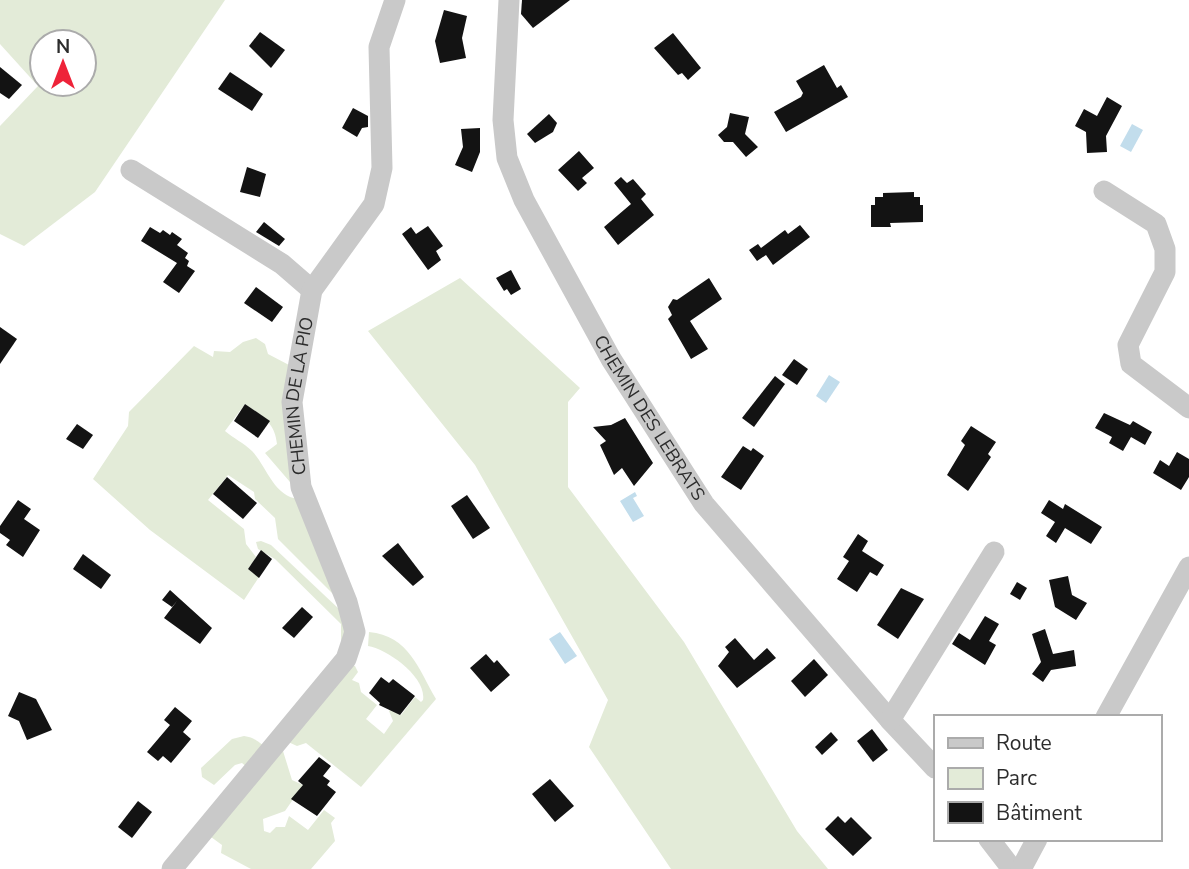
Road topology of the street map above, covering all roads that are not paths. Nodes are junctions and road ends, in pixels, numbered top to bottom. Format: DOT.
graph roads {
  1 [pos="395,0"];
  2 [pos="509,0"];
  3 [pos="131,170"];
  4 [pos="1104,191"];
  5 [pos="312,290"];
  6 [pos="1189,408"];
  7 [pos="994,552"];
  8 [pos="1189,567"];
  9 [pos="1107,715"];
  10 [pos="890,720"];
  11 [pos="934,767"];
  12 [pos="991,841"];
  13 [pos="1036,841"];
  14 [pos="172,869"];
  15 [pos="1012,869"];
  16 [pos="1021,869"];
  1 -- 5 [label="street, CHEMIN DE LA PIO"];
  2 -- 10 [label="street, CHEMIN DES LEBRATS"];
  3 -- 5 [label="street"];
  4 -- 6 [label="street"];
  5 -- 14 [label="street, CHEMIN DE LA PIO"];
  7 -- 10 [label="street"];
  8 -- 9 [label="street"];
  10 -- 11 [label="street, CHEMIN DES LEBRATS"];
  12 -- 15 [label="street"];
  13 -- 16 [label="street"];
}
